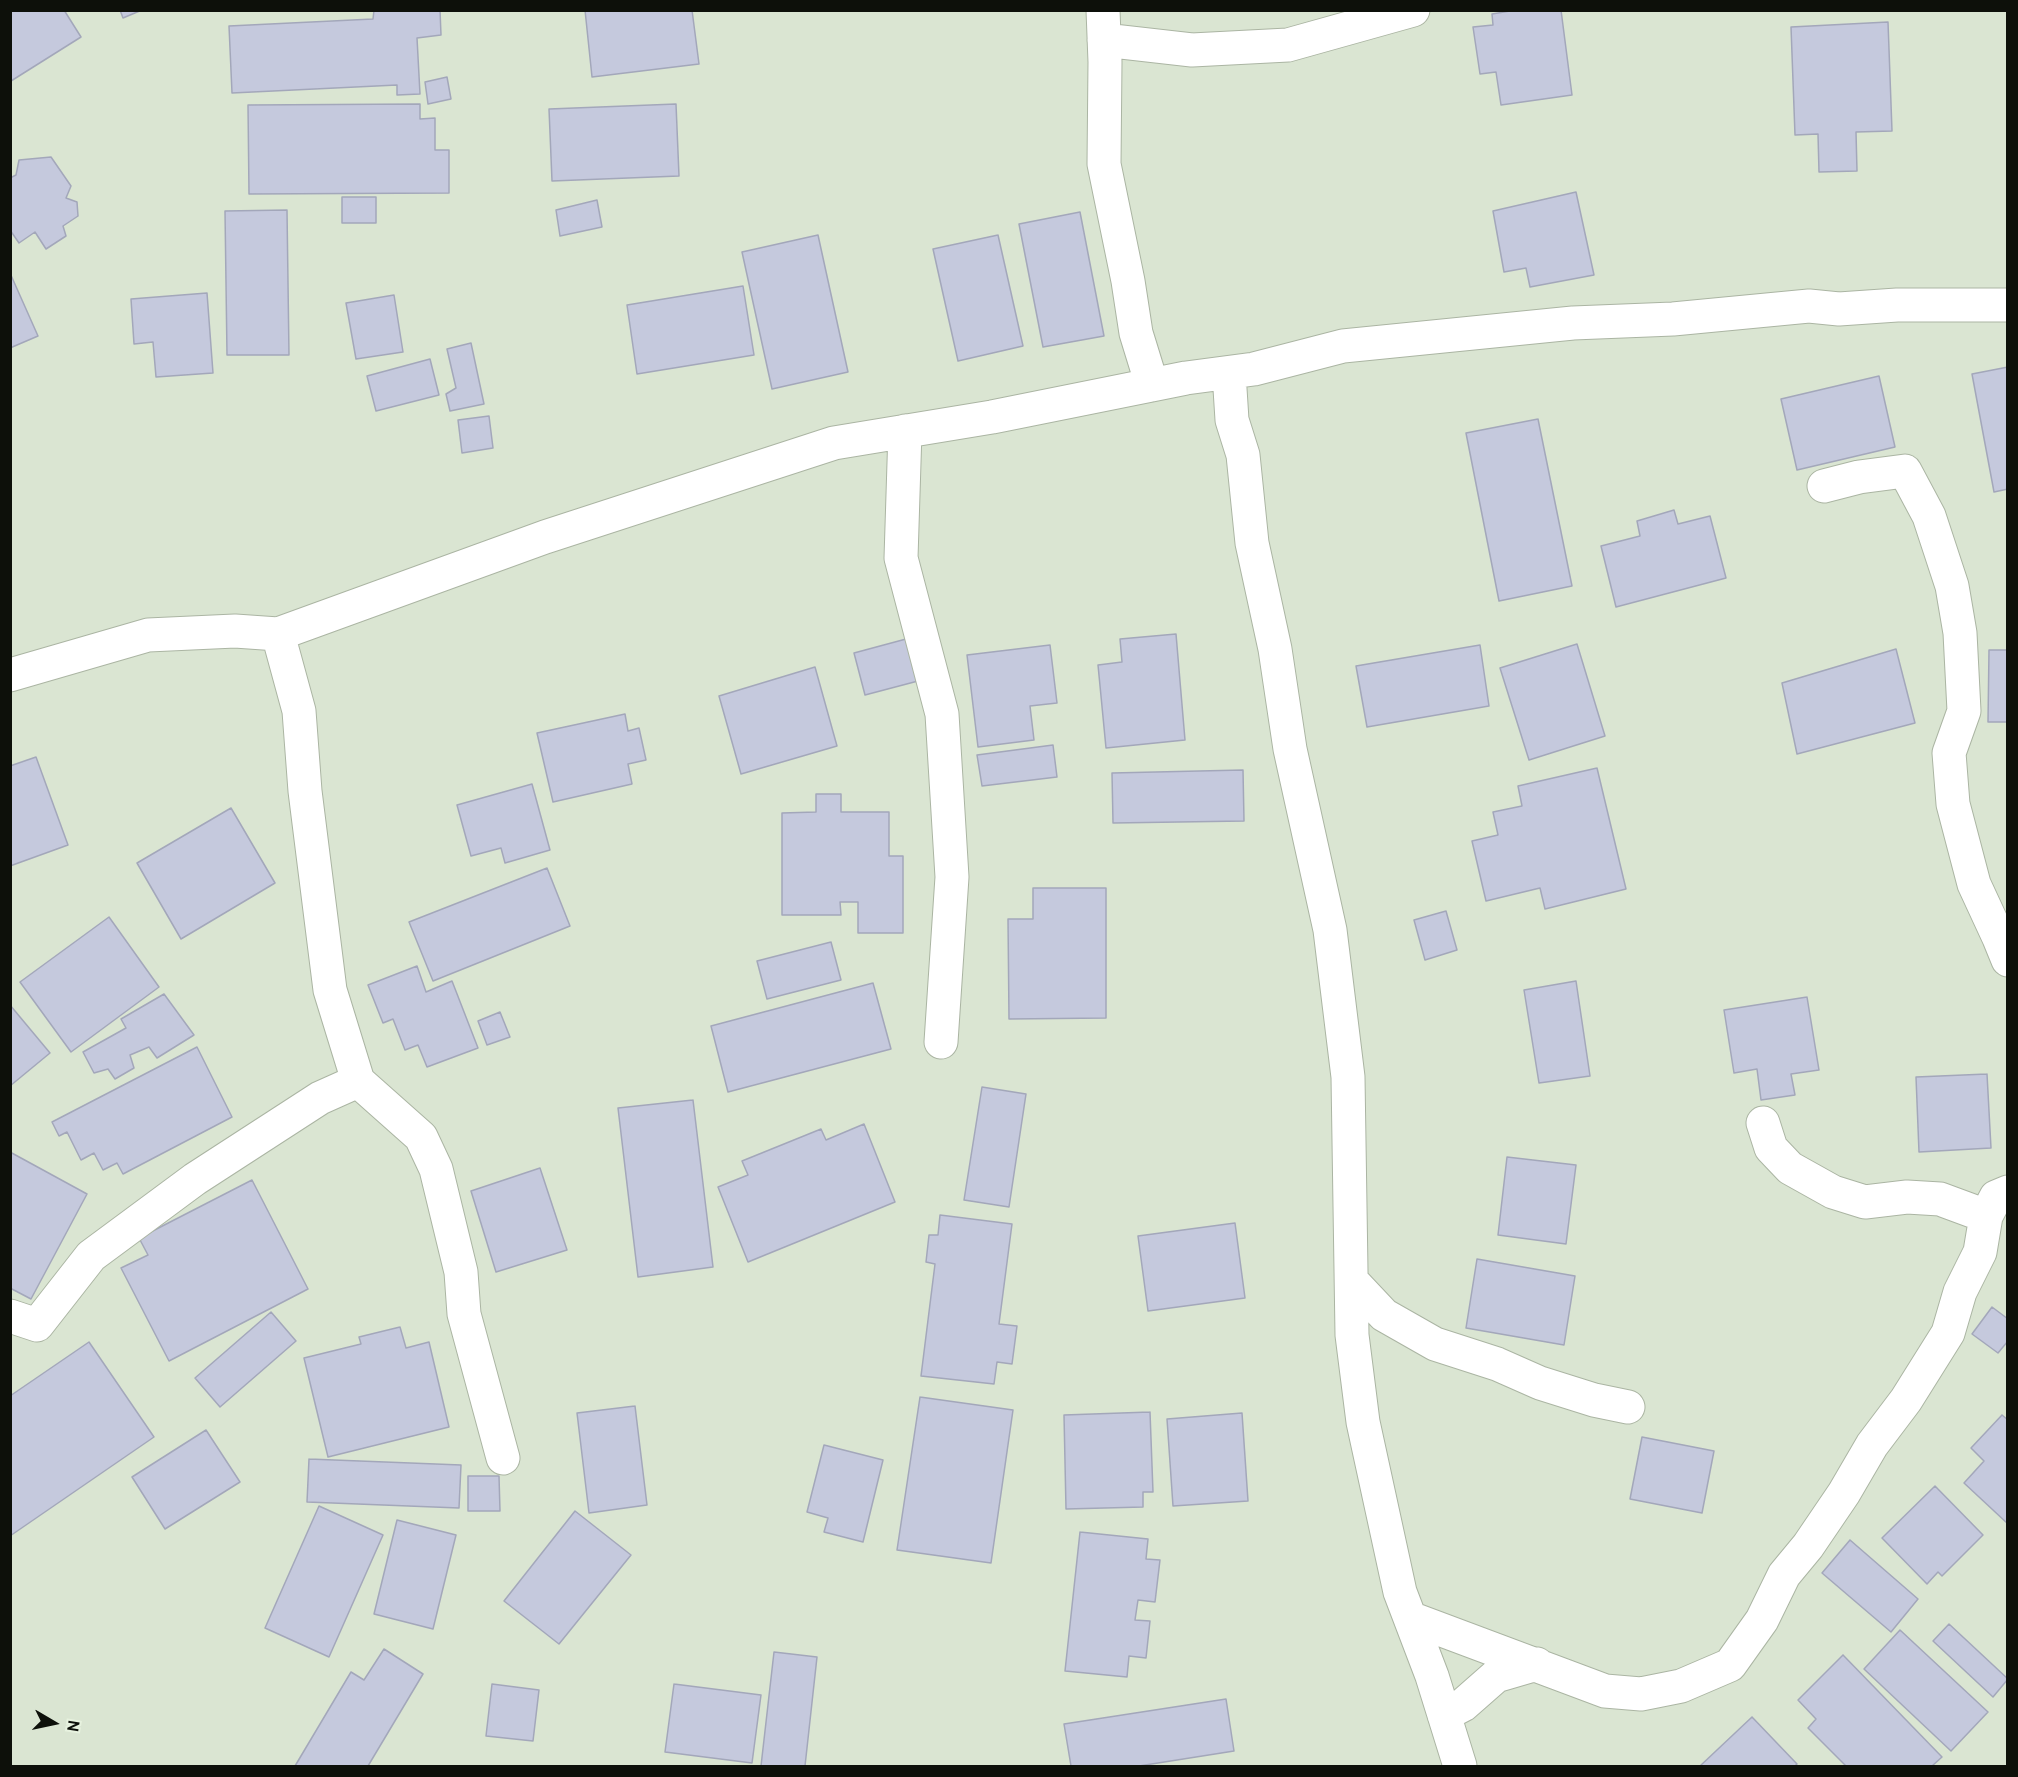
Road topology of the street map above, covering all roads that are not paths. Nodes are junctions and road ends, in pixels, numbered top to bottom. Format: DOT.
graph roads {
  1 [pos="1413,10"];
  2 [pos="1104,25"];
  3 [pos="2007,305"];
  4 [pos="1228,372"];
  5 [pos="1152,385"];
  6 [pos="905,431"];
  7 [pos="1824,486"];
  8 [pos="278,634"];
  9 [pos="10,675"];
  10 [pos="2007,960"];
  11 [pos="941,1042"];
  12 [pos="358,1081"];
  13 [pos="1763,1123"];
  14 [pos="1999,1194"];
  15 [pos="1352,1281"];
  16 [pos="10,1316"];
  17 [pos="1628,1407"];
  18 [pos="503,1458"];
  19 [pos="1410,1618"];
  20 [pos="1537,1664"];
  21 [pos="1444,1714"];
  22 [pos="1460,1767"];
  1 -- 2 [label="street"];
  2 -- 5 [label="street"];
  3 -- 4 [label="street"];
  4 -- 5 [label="street"];
  4 -- 15 [label="street"];
  5 -- 6 [label="street"];
  6 -- 8 [label="street"];
  6 -- 11 [label="street"];
  7 -- 10 [label="street"];
  8 -- 9 [label="street"];
  8 -- 12 [label="street"];
  12 -- 16 [label="street"];
  12 -- 18 [label="street"];
  13 -- 14 [label="street"];
  14 -- 20 [label="street"];
  15 -- 17 [label="street"];
  15 -- 19 [label="street"];
  19 -- 20 [label="street"];
  19 -- 21 [label="street"];
  20 -- 21 [label="street"];
  21 -- 22 [label="street"];
}
